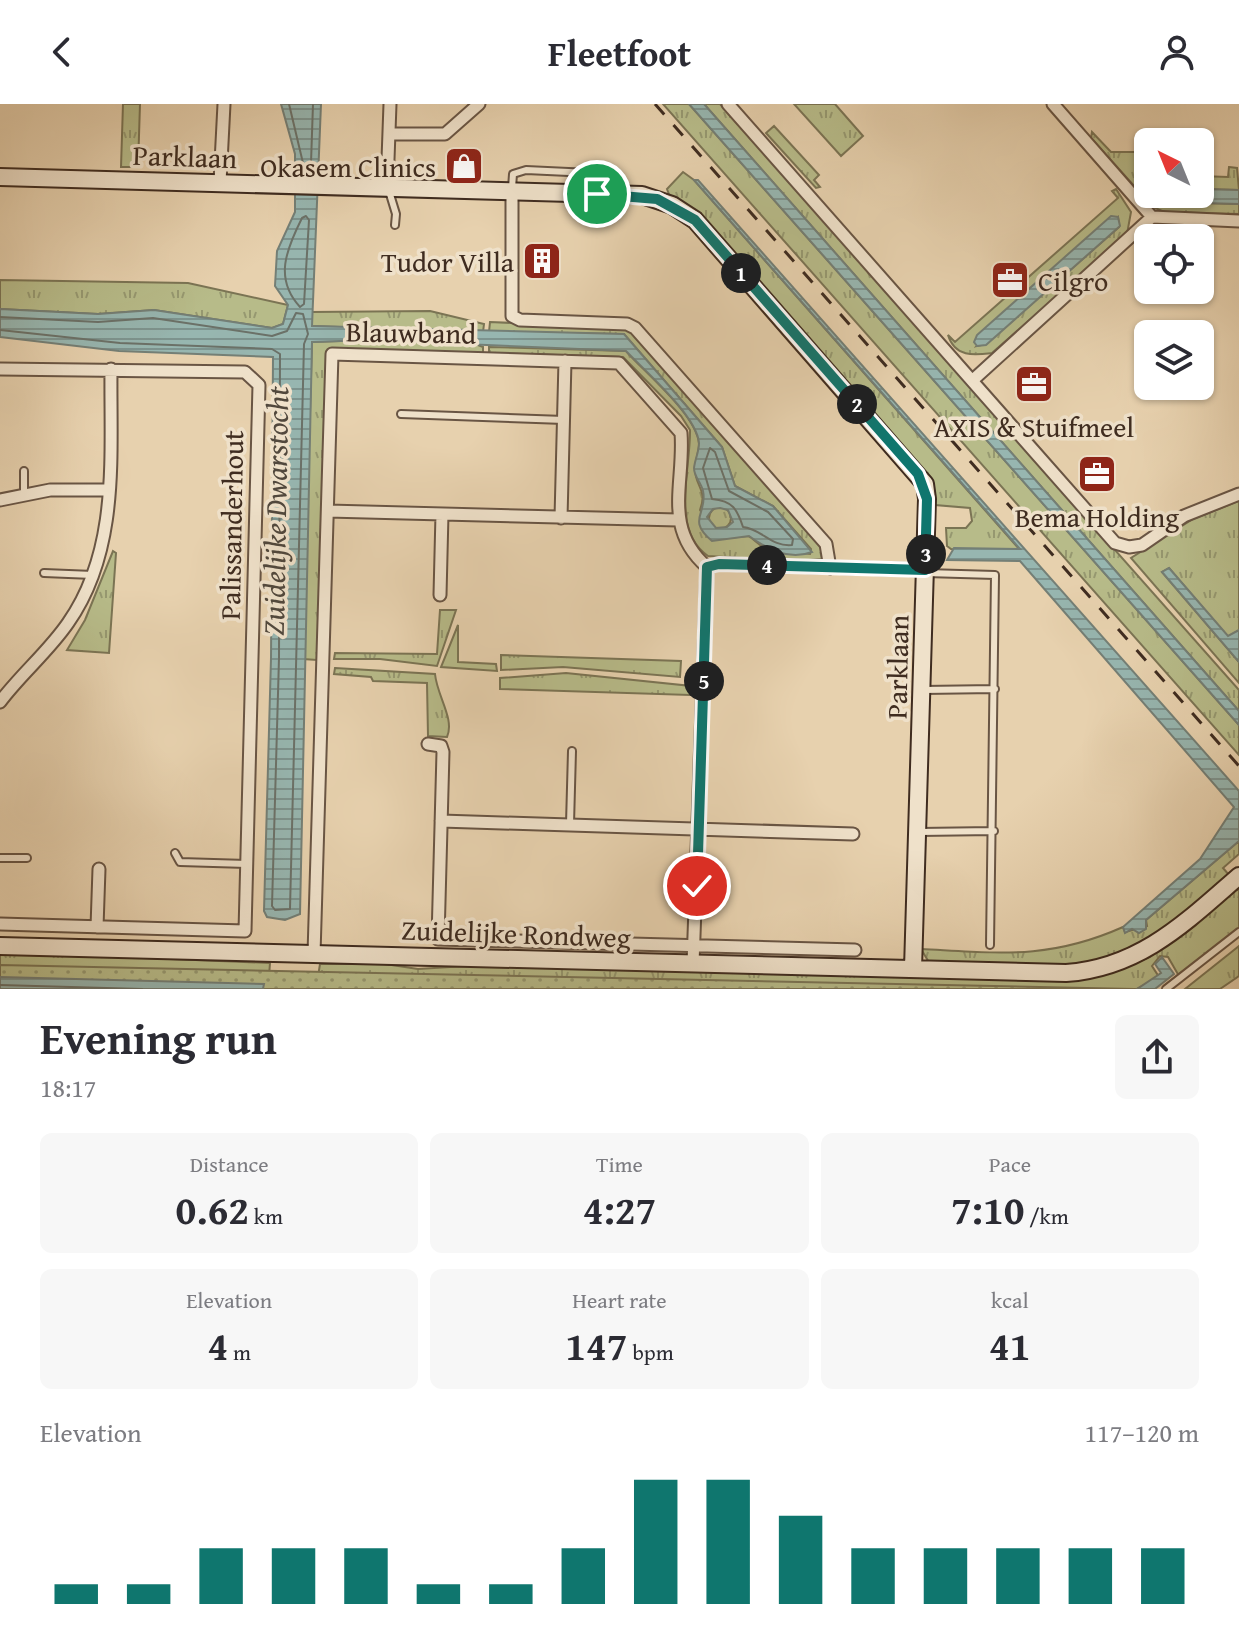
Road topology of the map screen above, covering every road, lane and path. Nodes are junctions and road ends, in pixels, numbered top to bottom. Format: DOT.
graph roads {
  1 [pos="224,104"];
  2 [pos="390,104"];
  3 [pos="479,104"];
  4 [pos="728,104"];
  5 [pos="1053,104"];
  6 [pos="389,134"];
  7 [pos="0,177"];
  8 [pos="220,182"];
  9 [pos="387,187"];
  10 [pos="512,192"];
  11 [pos="1152,217"];
  12 [pos="1239,221"];
  13 [pos="395,225"];
  14 [pos="565,361"];
  15 [pos="0,369"];
  16 [pos="111,369"];
  17 [pos="974,379"];
  18 [pos="401,414"];
  19 [pos="564,420"];
  20 [pos="24,471"];
  21 [pos="109,490"];
  22 [pos="24,493"];
  23 [pos="1239,494"];
  24 [pos="0,500"];
  25 [pos="328,511"];
  26 [pos="442,514"];
  27 [pos="561,518"];
  28 [pos="678,520"];
  29 [pos="707,567"];
  30 [pos="830,568"];
  31 [pos="926,572"];
  32 [pos="44,573"];
  33 [pos="93,575"];
  34 [pos="440,595"];
  35 [pos="995,689"];
  36 [pos="923,690"];
  37 [pos="0,702"];
  38 [pos="428,744"];
  39 [pos="572,751"];
  40 [pos="441,821"];
  41 [pos="570,824"];
  42 [pos="699,828"];
  43 [pos="994,831"];
  44 [pos="919,832"];
  45 [pos="853,834"];
  46 [pos="175,853"];
  47 [pos="0,858"];
  48 [pos="27,858"];
  49 [pos="247,864"];
  50 [pos="99,869"];
  51 [pos="1239,876"];
  52 [pos="0,924"];
  53 [pos="97,927"];
  54 [pos="1239,932"];
  55 [pos="694,945"];
  56 [pos="990,945"];
  57 [pos="0,946"];
  58 [pos="855,950"];
  59 [pos="314,954"];
  60 [pos="693,964"];
  61 [pos="913,969"];
  62 [pos="1166,989"];
  1 -- 8 [label="street"];
  2 -- 6 [label="street"];
  3 -- 6 [label="street"];
  4 -- 17 [label="street"];
  5 -- 11 [label="street"];
  6 -- 9 [label="street"];
  7 -- 8 [label="street, Parklaan"];
  8 -- 9 [label="street, Parklaan"];
  9 -- 10 [label="street, Parklaan"];
  9 -- 13 [label="lane"];
  10 -- 30 [label="street"];
  10 -- 31 [label="street, Parklaan"];
  11 -- 12 [label="street"];
  11 -- 17 [label="street"];
  14 -- 19 [label="street"];
  14 -- 25 [label="street, Blauwband"];
  14 -- 28 [label="street, Blauwband"];
  15 -- 16 [label="street, Palissanderhout"];
  16 -- 21 [label="street"];
  16 -- 49 [label="street, Palissanderhout"];
  17 -- 23 [label="street"];
  18 -- 19 [label="lane"];
  19 -- 27 [label="street"];
  20 -- 22 [label="lane"];
  21 -- 22 [label="street"];
  21 -- 33 [label="street"];
  22 -- 24 [label="street"];
  25 -- 26 [label="street"];
  25 -- 59 [label="street, Blauwband"];
  26 -- 27 [label="street"];
  26 -- 34 [label="street"];
  27 -- 28 [label="street"];
  28 -- 29 [label="street"];
  29 -- 30 [label="street"];
  29 -- 42 [label="street"];
  30 -- 31 [label="street"];
  31 -- 35 [label="lane"];
  31 -- 36 [label="street, Parklaan"];
  32 -- 33 [label="lane"];
  33 -- 37 [label="street"];
  35 -- 36 [label="lane"];
  35 -- 43 [label="lane"];
  36 -- 44 [label="street, Parklaan"];
  38 -- 40 [label="street"];
  39 -- 41 [label="lane"];
  40 -- 41 [label="street"];
  40 -- 55 [label="street"];
  41 -- 42 [label="street"];
  42 -- 45 [label="street"];
  42 -- 55 [label="street"];
  43 -- 44 [label="lane"];
  43 -- 56 [label="lane"];
  44 -- 61 [label="street, Parklaan"];
  46 -- 49 [label="lane"];
  47 -- 48 [label="lane"];
  49 -- 53 [label="street, Palissanderhout"];
  50 -- 53 [label="street"];
  51 -- 61 [label="street, Zuidelijke Rondweg"];
  52 -- 53 [label="street"];
  54 -- 62 [label="lane"];
  55 -- 58 [label="street"];
  55 -- 60 [label="street"];
  57 -- 59 [label="street, Zuidelijke Rondweg"];
  59 -- 60 [label="street, Zuidelijke Rondweg"];
  60 -- 61 [label="street, Zuidelijke Rondweg"];
}
